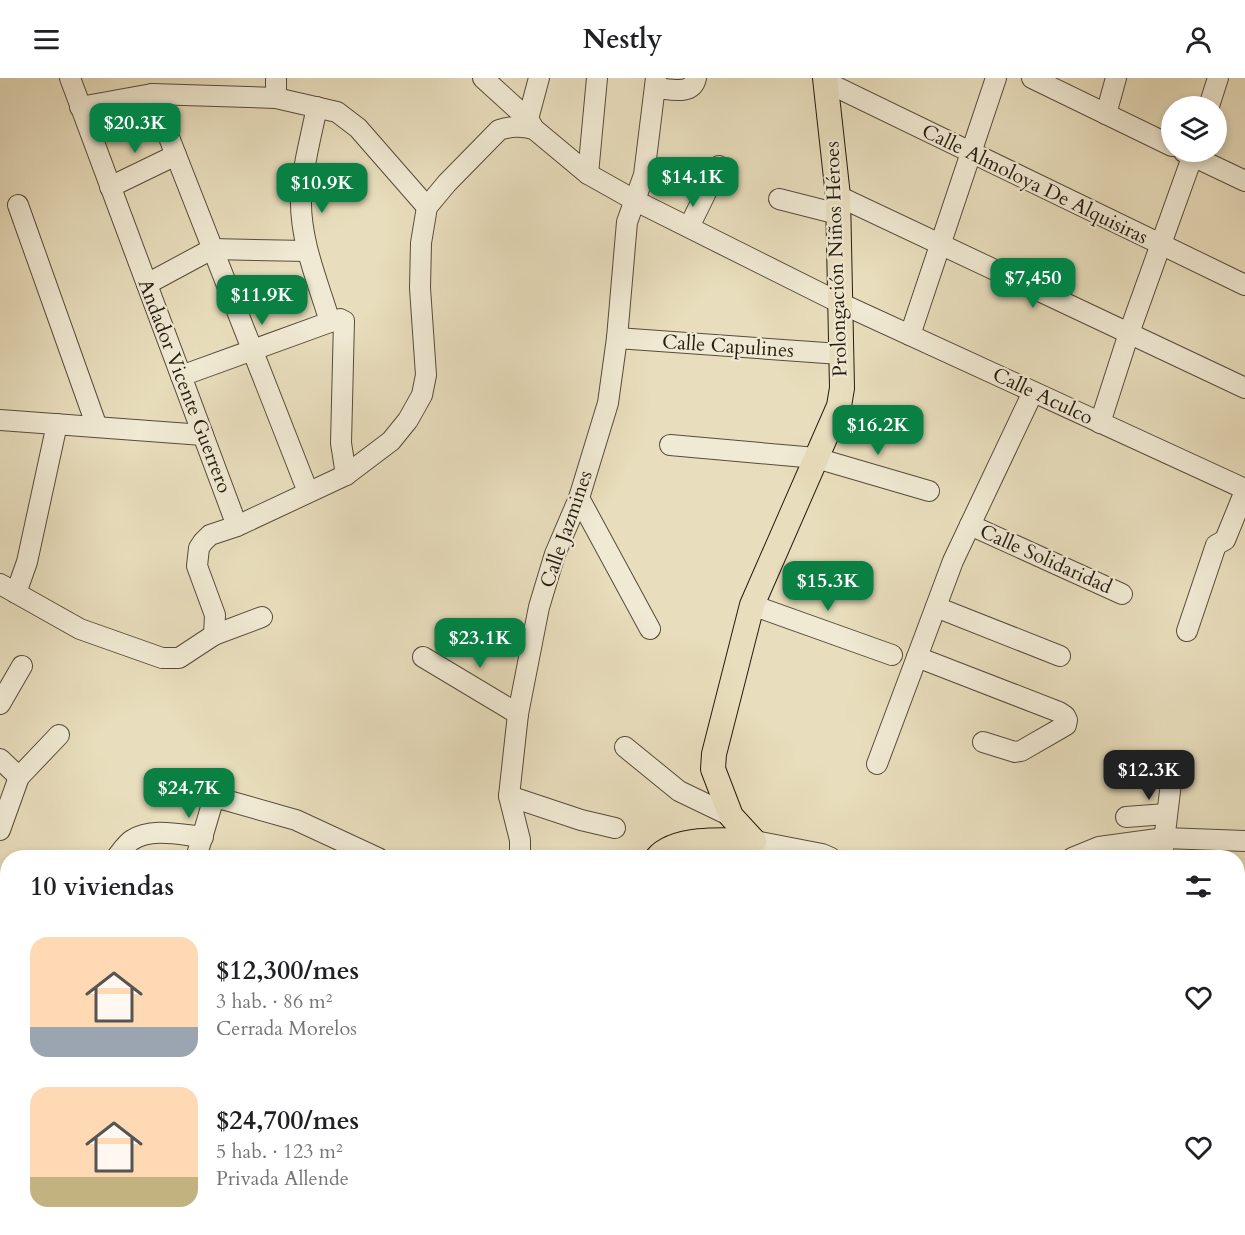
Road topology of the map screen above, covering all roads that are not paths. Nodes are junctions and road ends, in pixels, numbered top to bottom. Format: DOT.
graph roads {
  1 [pos="483,78"];
  2 [pos="539,78"];
  3 [pos="597,78"];
  4 [pos="696,78"];
  5 [pos="996,78"];
  6 [pos="1032,78"];
  7 [pos="1116,78"];
  8 [pos="1218,78"];
  9 [pos="70,79"];
  10 [pos="826,80"];
  11 [pos="656,83"];
  12 [pos="177,87"];
  13 [pos="276,88"];
  14 [pos="152,94"];
  15 [pos="1212,96"];
  16 [pos="81,107"];
  17 [pos="317,107"];
  18 [pos="1106,114"];
  19 [pos="531,124"];
  20 [pos="1161,141"];
  21 [pos="972,153"];
  22 [pos="176,155"];
  23 [pos="1187,162"];
  24 [pos="1208,162"];
  25 [pos="719,166"];
  26 [pos="588,174"];
  27 [pos="1245,181"];
  28 [pos="110,187"];
  29 [pos="779,199"];
  30 [pos="636,201"];
  31 [pos="18,205"];
  32 [pos="838,205"];
  33 [pos="427,207"];
  34 [pos="689,227"];
  35 [pos="1161,244"];
  36 [pos="942,245"];
  37 [pos="212,249"];
  38 [pos="308,251"];
  39 [pos="147,284"];
  40 [pos="1245,285"];
  41 [pos="840,303"];
  42 [pos="337,321"];
  43 [pos="1129,333"];
  44 [pos="910,335"];
  45 [pos="617,338"];
  46 [pos="252,350"];
  47 [pos="840,354"];
  48 [pos="181,376"];
  49 [pos="1245,387"];
  50 [pos="1033,392"];
  51 [pos="0,420"];
  52 [pos="1100,423"];
  53 [pos="57,424"];
  54 [pos="97,427"];
  55 [pos="203,435"];
  56 [pos="670,445"];
  57 [pos="816,458"];
  58 [pos="346,475"];
  59 [pos="1245,490"];
  60 [pos="929,491"];
  61 [pos="308,492"];
  62 [pos="579,498"];
  63 [pos="969,525"];
  64 [pos="237,526"];
  65 [pos="8,588"];
  66 [pos="1122,594"];
  67 [pos="752,604"];
  68 [pos="936,607"];
  69 [pos="262,617"];
  70 [pos="650,629"];
  71 [pos="1187,631"];
  72 [pos="214,635"];
  73 [pos="892,655"];
  74 [pos="1060,656"];
  75 [pos="423,657"];
  76 [pos="917,657"];
  77 [pos="22,666"];
  78 [pos="0,704"];
  79 [pos="518,714"];
  80 [pos="59,735"];
  81 [pos="983,742"];
  82 [pos="625,747"];
  83 [pos="0,759"];
  84 [pos="877,764"];
  85 [pos="1173,766"];
  86 [pos="19,777"];
  87 [pos="508,796"];
  88 [pos="1166,813"];
  89 [pos="731,816"];
  90 [pos="1126,817"];
  91 [pos="615,828"];
  92 [pos="0,830"];
  93 [pos="203,837"];
  94 [pos="1165,838"];
  95 [pos="754,841"];
  96 [pos="1245,841"];
  97 [pos="123,850"];
  98 [pos="199,850"];
  99 [pos="361,850"];
  100 [pos="520,850"];
  101 [pos="666,850"];
  102 [pos="801,850"];
  103 [pos="1092,850"];
  104 [pos="1163,850"];
  1 -- 19 [label="street, Calle Aculco"];
  2 -- 19 [label="street"];
  3 -- 26 [label="street"];
  4 -- 11 [label="street"];
  5 -- 21 [label="street"];
  6 -- 18 [label="street"];
  7 -- 18 [label="street"];
  8 -- 15 [label="street"];
  9 -- 16 [label="street, Andador Vicente Guerrero"];
  10 -- 21 [label="street, Calle Almoloya De Alquisiras"];
  10 -- 32 [label="main road, Prolongación Niños Héroes"];
  11 -- 30 [label="street, Calle Jazmines"];
  12 -- 13 [label="street"];
  12 -- 14 [label="street"];
  13 -- 17 [label="street"];
  14 -- 16 [label="street"];
  14 -- 22 [label="street"];
  16 -- 28 [label="street, Andador Vicente Guerrero"];
  17 -- 33 [label="street"];
  17 -- 38 [label="street"];
  18 -- 20 [label="street"];
  19 -- 26 [label="street, Calle Aculco"];
  19 -- 33 [label="street"];
  21 -- 35 [label="street, Calle Almoloya De Alquisiras"];
  21 -- 36 [label="street"];
  22 -- 28 [label="street"];
  22 -- 37 [label="street"];
  23 -- 35 [label="street"];
  24 -- 27 [label="street"];
  25 -- 34 [label="street"];
  26 -- 30 [label="street, Calle Aculco"];
  28 -- 39 [label="street, Andador Vicente Guerrero"];
  29 -- 32 [label="street"];
  30 -- 34 [label="street, Calle Aculco"];
  30 -- 45 [label="street, Calle Jazmines"];
  31 -- 54 [label="street"];
  32 -- 36 [label="street"];
  32 -- 41 [label="main road, Prolongación Niños Héroes"];
  33 -- 58 [label="street"];
  34 -- 41 [label="street, Calle Aculco"];
  35 -- 40 [label="street, Calle Almoloya De Alquisiras"];
  35 -- 43 [label="street"];
  36 -- 43 [label="street"];
  36 -- 44 [label="street"];
  37 -- 38 [label="street"];
  37 -- 39 [label="street"];
  37 -- 46 [label="street"];
  38 -- 42 [label="street"];
  39 -- 48 [label="street, Andador Vicente Guerrero"];
  41 -- 44 [label="street, Calle Aculco"];
  41 -- 47 [label="main road, Prolongación Niños Héroes"];
  42 -- 46 [label="street"];
  42 -- 58 [label="street"];
  43 -- 49 [label="street"];
  43 -- 52 [label="street"];
  44 -- 50 [label="street, Calle Aculco"];
  45 -- 47 [label="street, Calle Capulines"];
  45 -- 62 [label="street, Calle Jazmines"];
  46 -- 48 [label="street"];
  46 -- 61 [label="street"];
  47 -- 57 [label="main road, Prolongación Niños Héroes"];
  48 -- 55 [label="street, Andador Vicente Guerrero"];
  50 -- 52 [label="street, Calle Aculco"];
  50 -- 63 [label="street"];
  51 -- 53 [label="street"];
  52 -- 59 [label="street, Calle Aculco"];
  53 -- 54 [label="street"];
  53 -- 65 [label="street"];
  54 -- 55 [label="street"];
  55 -- 64 [label="street, Andador Vicente Guerrero"];
  56 -- 57 [label="street"];
  57 -- 60 [label="street"];
  57 -- 67 [label="main road, Prolongación Niños Héroes"];
  58 -- 61 [label="street"];
  59 -- 71 [label="street"];
  61 -- 64 [label="street"];
  62 -- 70 [label="street"];
  62 -- 79 [label="street, Calle Jazmines"];
  63 -- 66 [label="street, Calle Solidaridad"];
  63 -- 68 [label="street"];
  64 -- 72 [label="street"];
  65 -- 72 [label="street"];
  67 -- 73 [label="street"];
  67 -- 89 [label="main road, Prolongación Niños Héroes"];
  68 -- 74 [label="street"];
  68 -- 76 [label="street"];
  69 -- 72 [label="street"];
  75 -- 79 [label="street"];
  76 -- 81 [label="street"];
  76 -- 84 [label="street"];
  77 -- 78 [label="street"];
  79 -- 87 [label="street, Calle Jazmines"];
  80 -- 86 [label="street"];
  82 -- 89 [label="street"];
  83 -- 86 [label="street"];
  85 -- 88 [label="street"];
  86 -- 92 [label="street"];
  87 -- 91 [label="street"];
  87 -- 100 [label="street, Calle Jazmines"];
  88 -- 90 [label="street"];
  88 -- 94 [label="street"];
  89 -- 95 [label="main road, Prolongación Niños Héroes"];
  93 -- 97 [label="street"];
  93 -- 98 [label="street"];
  93 -- 99 [label="street"];
  94 -- 96 [label="street"];
  94 -- 103 [label="street"];
  94 -- 104 [label="street"];
  95 -- 101 [label="main road"];
  95 -- 102 [label="street"];
}
